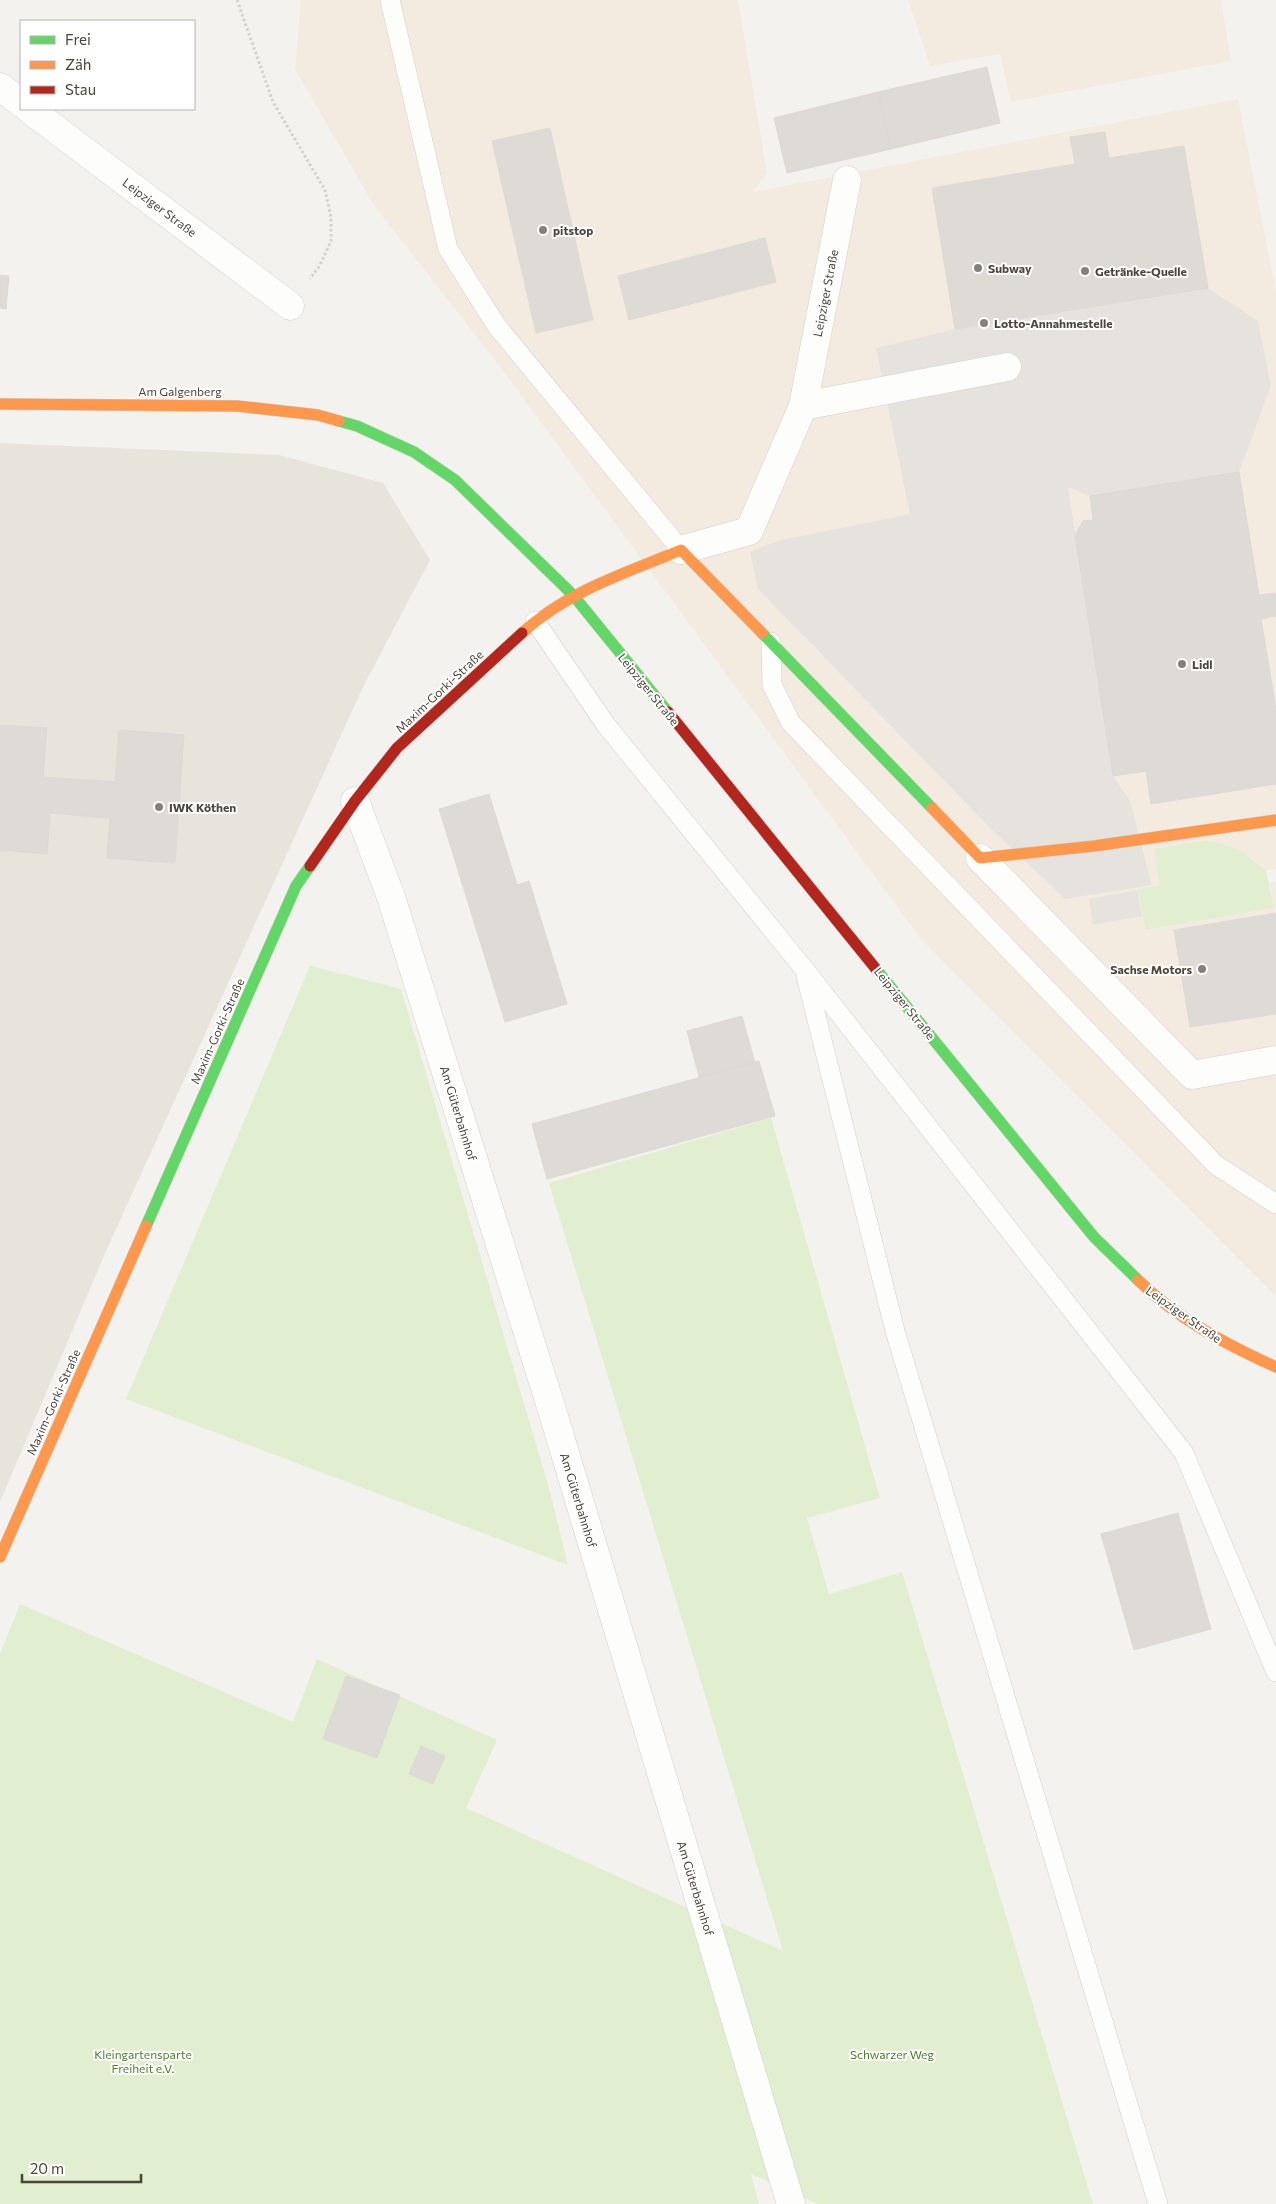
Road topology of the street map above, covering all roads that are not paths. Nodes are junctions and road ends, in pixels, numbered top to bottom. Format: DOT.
graph roads {
  1 [pos="390,0"];
  2 [pos="0,87"];
  3 [pos="20,102"];
  4 [pos="30,110"];
  5 [pos="847,180"];
  6 [pos="290,306"];
  7 [pos="1007,367"];
  8 [pos="0,404"];
  9 [pos="803,406"];
  10 [pos="357,426"];
  11 [pos="681,550"];
  12 [pos="572,596"];
  13 [pos="535,621"];
  14 [pos="771,642"];
  15 [pos="355,801"];
  16 [pos="1276,820"];
  17 [pos="980,858"];
  18 [pos="805,970"];
  19 [pos="1276,1060"];
  20 [pos="1276,1204"];
  21 [pos="1276,1367"];
  22 [pos="0,1557"];
  23 [pos="1276,1672"];
  24 [pos="791,2204"];
  25 [pos="1158,2204"];
  1 -- 11 [label="lane"];
  2 -- 3 [label="street"];
  4 -- 6 [label="street, Leipziger Straße"];
  5 -- 9 [label="street, Leipziger Straße"];
  7 -- 9 [label="street"];
  8 -- 10 [label="street, Am Galgenberg"];
  9 -- 11 [label="street, Leipziger Straße"];
  10 -- 12 [label="street, Leipziger Straße"];
  11 -- 12 [label="street, Leipziger Straße"];
  11 -- 14 [label="street"];
  12 -- 13 [label="street, Maxim-Gorki-Straße"];
  12 -- 21 [label="street, Leipziger Straße"];
  13 -- 15 [label="street, Maxim-Gorki-Straße"];
  13 -- 18 [label="lane"];
  14 -- 17 [label="street"];
  14 -- 20 [label="lane"];
  15 -- 22 [label="street, Maxim-Gorki-Straße"];
  15 -- 24 [label="street, Am Güterbahnhof"];
  16 -- 17 [label="street"];
  17 -- 19 [label="street"];
  18 -- 23 [label="lane"];
  18 -- 25 [label="lane"];
}
